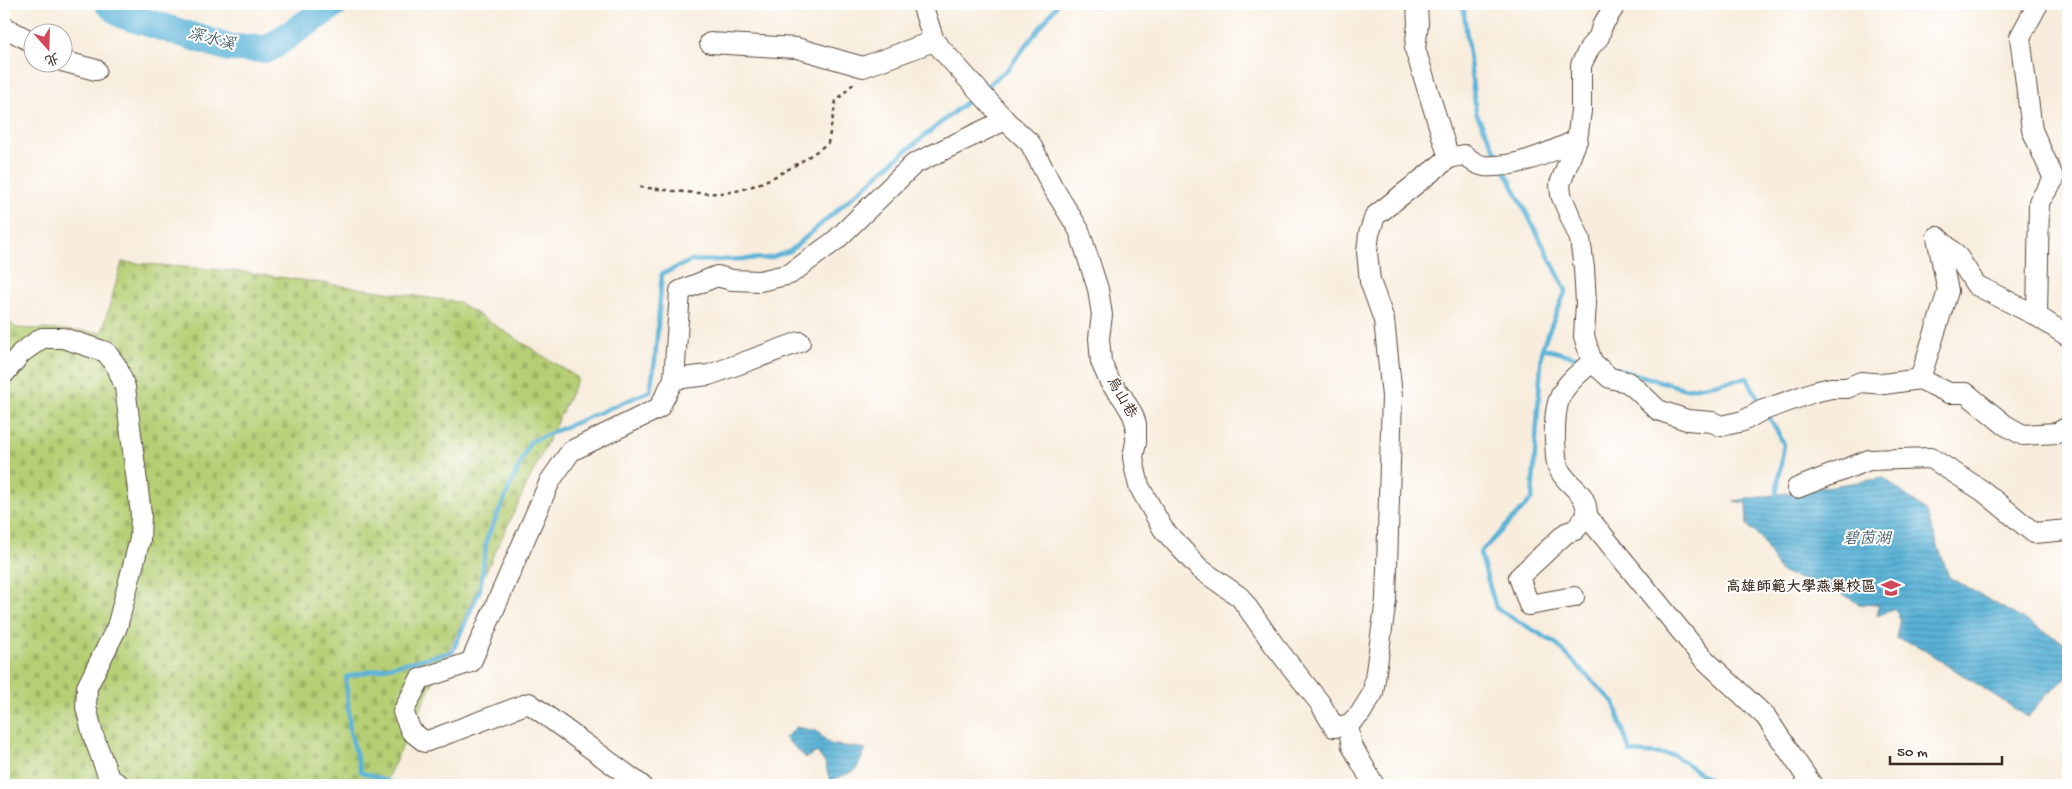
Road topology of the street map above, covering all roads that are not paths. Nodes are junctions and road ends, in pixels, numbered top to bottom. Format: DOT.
graph roads {
  1 [pos="922,4"];
  2 [pos="1417,4"];
  3 [pos="1616,4"];
  4 [pos="2038,4"];
  5 [pos="4,27"];
  6 [pos="22,37"];
  7 [pos="934,41"];
  8 [pos="710,44"];
  9 [pos="72,64"];
  10 [pos="96,70"];
  11 [pos="998,113"];
  12 [pos="1577,140"];
  13 [pos="1450,158"];
  14 [pos="2037,316"];
  15 [pos="2068,336"];
  16 [pos="800,342"];
  17 [pos="1592,362"];
  18 [pos="4,374"];
  19 [pos="674,379"];
  20 [pos="1920,379"];
  21 [pos="2068,428"];
  22 [pos="1797,488"];
  23 [pos="1587,516"];
  24 [pos="2068,530"];
  25 [pos="1574,598"];
  26 [pos="1348,725"];
  27 [pos="120,785"];
  28 [pos="641,785"];
  29 [pos="1374,785"];
  30 [pos="1812,785"];
  1 -- 7 [label="lane"];
  2 -- 13 [label="lane"];
  3 -- 12 [label="lane"];
  4 -- 14 [label="lane"];
  5 -- 6 [label="lane"];
  7 -- 8 [label="lane"];
  7 -- 11 [label="lane"];
  9 -- 10 [label="lane"];
  11 -- 19 [label="lane"];
  11 -- 26 [label="lane, 烏山巷"];
  12 -- 13 [label="lane"];
  12 -- 17 [label="lane"];
  13 -- 26 [label="lane"];
  14 -- 15 [label="lane"];
  14 -- 20 [label="lane"];
  16 -- 19 [label="lane"];
  17 -- 20 [label="lane"];
  17 -- 23 [label="lane"];
  18 -- 27 [label="lane"];
  19 -- 28 [label="lane"];
  20 -- 21 [label="lane"];
  22 -- 24 [label="lane"];
  23 -- 25 [label="lane"];
  23 -- 30 [label="lane"];
  26 -- 29 [label="lane"];
}
